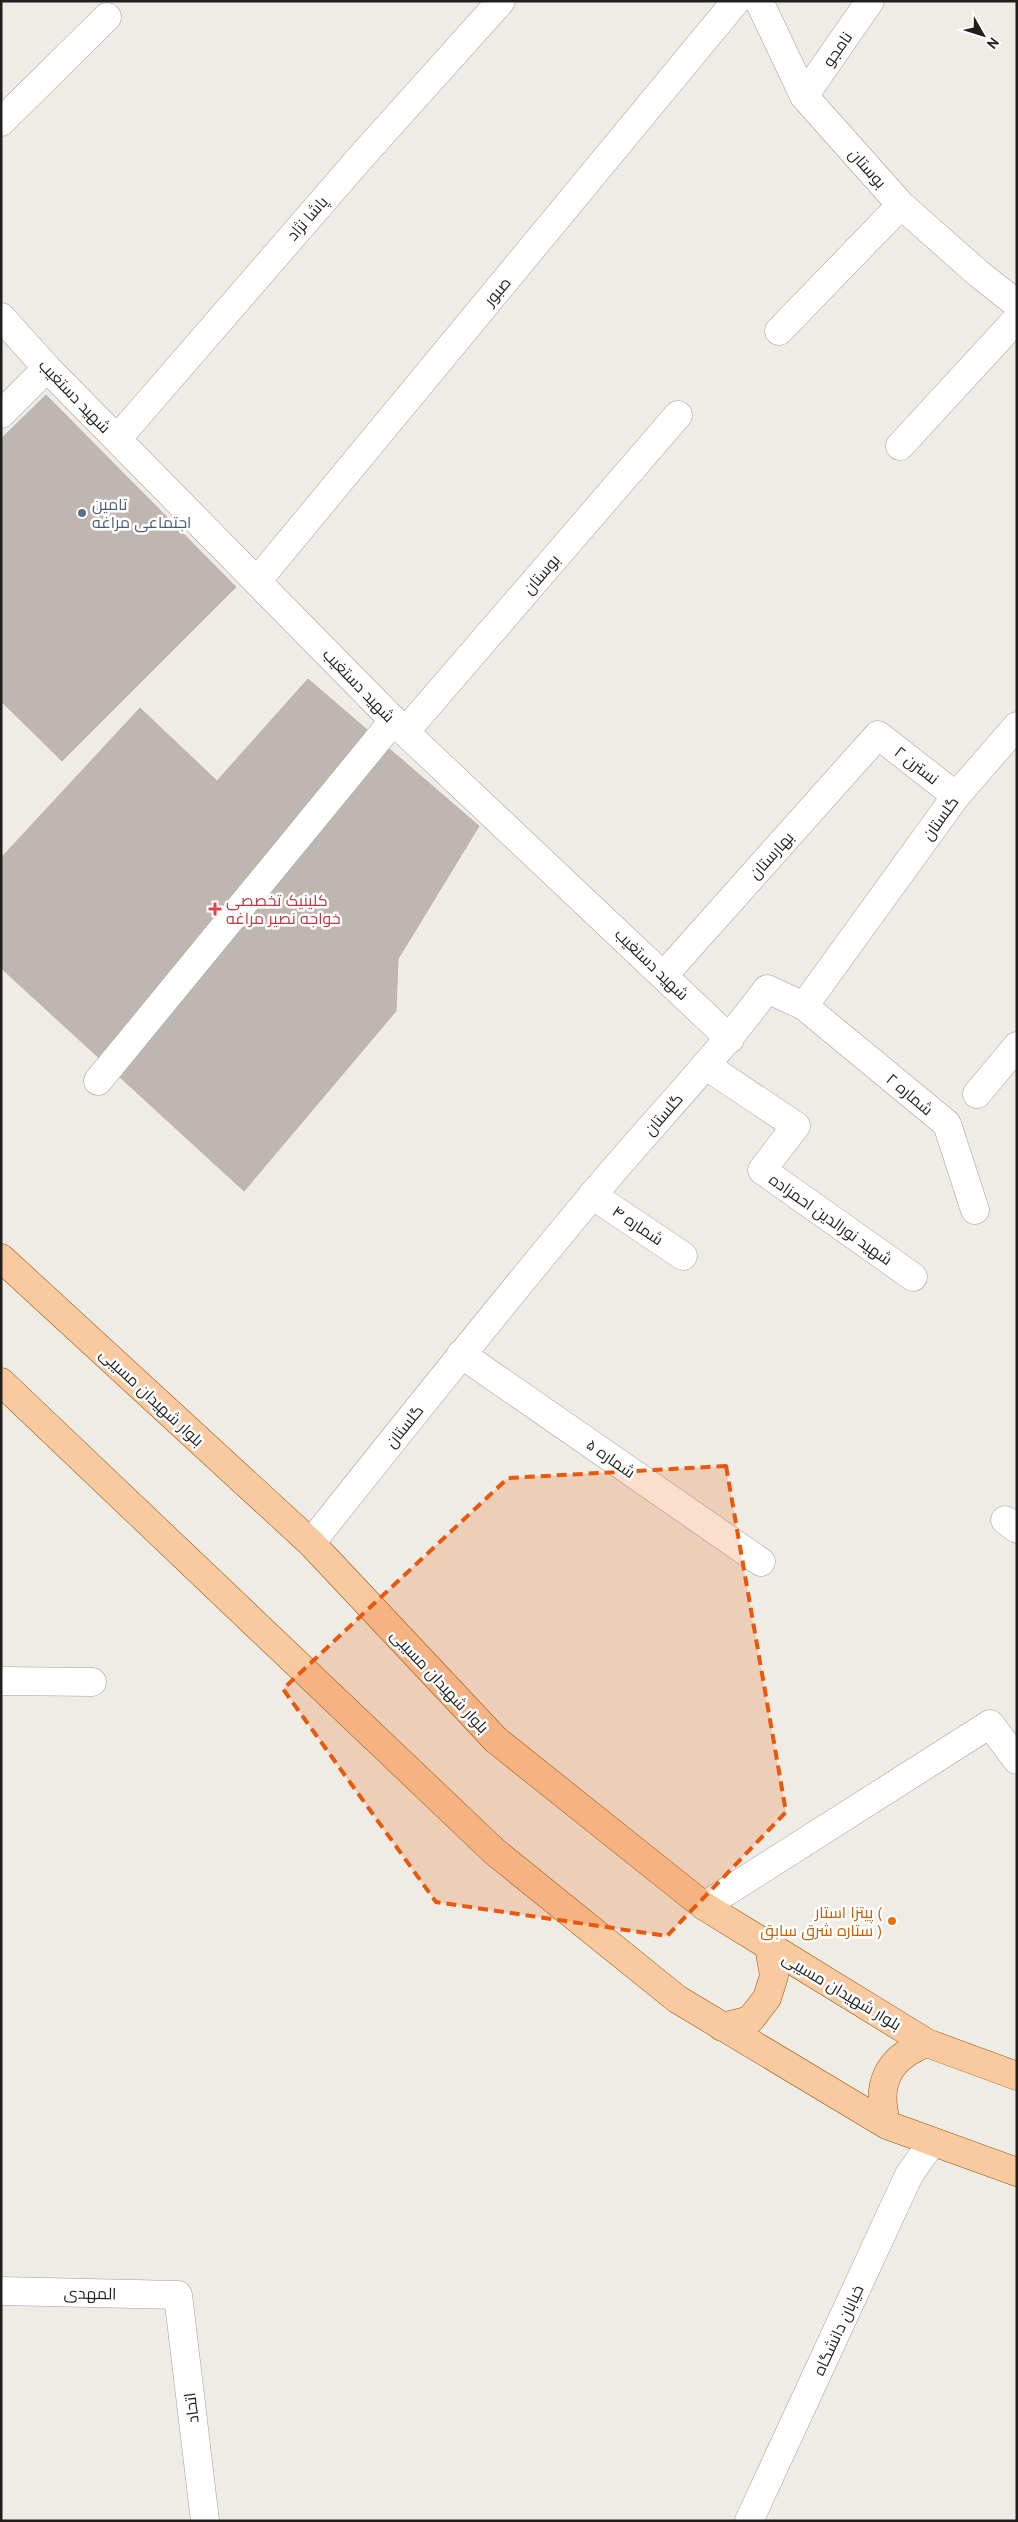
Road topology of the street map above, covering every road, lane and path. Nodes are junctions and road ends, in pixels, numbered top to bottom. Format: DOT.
graph roads {
  1 [pos="502,1"];
  2 [pos="736,1"];
  3 [pos="759,1"];
  4 [pos="870,1"];
  5 [pos="107,17"];
  6 [pos="804,96"];
  7 [pos="1,122"];
  8 [pos="901,205"];
  9 [pos="1017,304"];
  10 [pos="1,317"];
  11 [pos="1017,320"];
  12 [pos="780,331"];
  13 [pos="47,368"];
  14 [pos="1,414"];
  15 [pos="678,415"];
  16 [pos="117,439"];
  17 [pos="900,446"];
  18 [pos="258,580"];
  19 [pos="399,726"];
  20 [pos="1016,729"];
  21 [pos="878,735"];
  22 [pos="956,796"];
  23 [pos="664,975"];
  24 [pos="804,1006"];
  25 [pos="730,1039"];
  26 [pos="1017,1046"];
  27 [pos="705,1065"];
  28 [pos="98,1081"];
  29 [pos="976,1094"];
  30 [pos="592,1195"];
  31 [pos="975,1210"];
  32 [pos="683,1256"];
  33 [pos="1,1258"];
  34 [pos="913,1277"];
  35 [pos="462,1354"];
  36 [pos="1,1382"];
  37 [pos="311,1543"];
  38 [pos="761,1562"];
  39 [pos="1,1681"];
  40 [pos="92,1682"];
  41 [pos="1017,1760"];
  42 [pos="704,1906"];
  43 [pos="769,1947"];
  44 [pos="722,2027"];
  45 [pos="927,2043"];
  46 [pos="1017,2076"];
  47 [pos="887,2125"];
  48 [pos="932,2142"];
  49 [pos="1017,2172"];
  50 [pos="1,2291"];
  51 [pos="178,2296"];
  52 [pos="205,2521"];
  53 [pos="748,2521"];
  1 -- 16 [label="street, پاشا نژاد"];
  2 -- 18 [label="street, صبور"];
  3 -- 6 [label="street, بوستان"];
  4 -- 6 [label="street, نامجو"];
  5 -- 7 [label="street"];
  6 -- 8 [label="street, بوستان"];
  8 -- 9 [label="street, بوستان"];
  8 -- 12 [label="street"];
  10 -- 13 [label="street, شهید دستغیب"];
  11 -- 17 [label="street"];
  13 -- 14 [label="street"];
  13 -- 16 [label="street, شهید دستغیب"];
  15 -- 19 [label="street, بوستان"];
  16 -- 18 [label="street, شهید دستغیب"];
  18 -- 19 [label="street, شهید دستغیب"];
  19 -- 23 [label="street, شهید دستغیب"];
  19 -- 28 [label="street, بوستان"];
  20 -- 22 [label="street, گلستان"];
  21 -- 22 [label="street, نسترن ۲"];
  21 -- 23 [label="street, بهارستان"];
  22 -- 24 [label="street, گلستان"];
  23 -- 25 [label="street, شهید دستغیب"];
  24 -- 25 [label="street, گلستان"];
  24 -- 31 [label="street, شماره ۲"];
  25 -- 27 [label="street, گلستان"];
  26 -- 29 [label="street"];
  27 -- 30 [label="street, گلستان"];
  27 -- 34 [label="street, شهید نورالدین احمزاده"];
  30 -- 32 [label="street, شماره ۴"];
  30 -- 35 [label="street, گلستان"];
  33 -- 37 [label="main road, بلوار شهیدان مسیبی"];
  35 -- 37 [label="street, گلستان"];
  35 -- 38 [label="street, شماره ۵"];
  36 -- 44 [label="main road"];
  37 -- 42 [label="main road, بلوار شهیدان مسیبی"];
  39 -- 40 [label="street"];
  41 -- 42 [label="street"];
  42 -- 43 [label="main road, بلوار شهیدان مسیبی"];
  43 -- 44 [label="main road"];
  43 -- 45 [label="main road, بلوار شهیدان مسیبی"];
  44 -- 47 [label="main road"];
  45 -- 46 [label="main road, بلوار شهیدان مسیبی"];
  45 -- 47 [label="main road"];
  47 -- 48 [label="main road"];
  48 -- 49 [label="main road"];
  48 -- 53 [label="street, خیابان دانشگاه"];
  50 -- 51 [label="street, المهدی"];
  51 -- 52 [label="street, اتحاد"];
}
